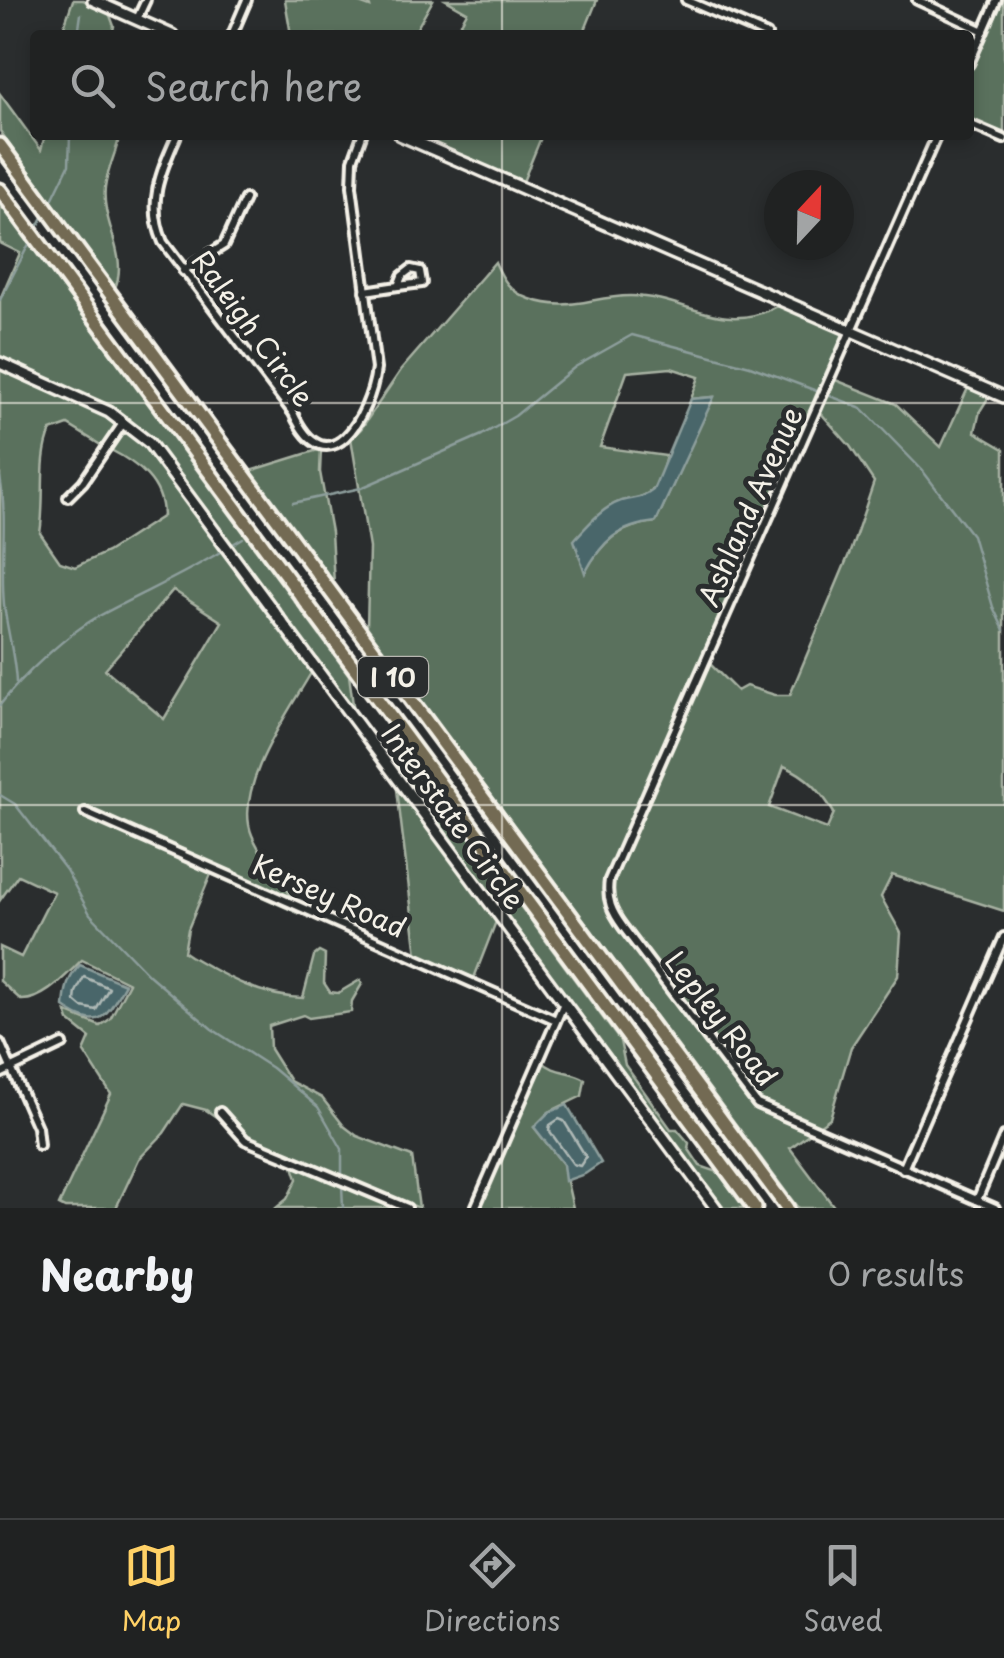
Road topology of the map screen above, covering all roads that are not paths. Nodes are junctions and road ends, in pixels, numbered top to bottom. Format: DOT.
graph roads {
  1 [pos="92,0"];
  2 [pos="146,0"];
  3 [pos="247,0"];
  4 [pos="686,0"];
  5 [pos="918,0"];
  6 [pos="997,0"];
  7 [pos="138,20"];
  8 [pos="161,30"];
  9 [pos="234,30"];
  10 [pos="755,30"];
  11 [pos="984,31"];
  12 [pos="974,53"];
  13 [pos="974,126"];
  14 [pos="1004,138"];
  15 [pos="174,140"];
  16 [pos="360,140"];
  17 [pos="411,140"];
  18 [pos="936,140"];
  19 [pos="0,145"];
  20 [pos="0,190"];
  21 [pos="245,199"];
  22 [pos="183,271"];
  23 [pos="398,286"];
  24 [pos="366,291"];
  25 [pos="851,332"];
  26 [pos="0,363"];
  27 [pos="1004,396"];
  28 [pos="124,421"];
  29 [pos="68,497"];
  30 [pos="85,812"];
  31 [pos="608,896"];
  32 [pos="1004,937"];
  33 [pos="564,1003"];
  34 [pos="556,1020"];
  35 [pos="0,1043"];
  36 [pos="63,1044"];
  37 [pos="12,1069"];
  38 [pos="0,1074"];
  39 [pos="220,1112"];
  40 [pos="1004,1136"];
  41 [pos="39,1145"];
  42 [pos="904,1169"];
  43 [pos="976,1200"];
  44 [pos="407,1208"];
  45 [pos="475,1208"];
  46 [pos="716,1208"];
  47 [pos="755,1208"];
  48 [pos="787,1208"];
  49 [pos="995,1208"];
  1 -- 7 [label="street"];
  2 -- 7 [label="street"];
  3 -- 9 [label="street"];
  4 -- 10 [label="street"];
  5 -- 11 [label="street"];
  6 -- 11 [label="street"];
  7 -- 8 [label="street"];
  11 -- 12 [label="street"];
  13 -- 14 [label="street"];
  15 -- 22 [label="street, Raleigh Circle"];
  16 -- 24 [label="street, Raleigh Circle"];
  17 -- 25 [label="street"];
  18 -- 25 [label="street, Ashland Avenue"];
  19 -- 48 [label="highway, I 10"];
  20 -- 47 [label="highway, I 10"];
  21 -- 22 [label="street"];
  22 -- 24 [label="street, Raleigh Circle"];
  23 -- 24 [label="street"];
  25 -- 27 [label="street"];
  25 -- 31 [label="street, Ashland Avenue"];
  26 -- 28 [label="street, Interstate Circle"];
  28 -- 29 [label="street"];
  28 -- 33 [label="street, Interstate Circle"];
  30 -- 34 [label="street, Kersey Road"];
  31 -- 42 [label="street, Lepley Road"];
  32 -- 42 [label="street"];
  33 -- 34 [label="street"];
  33 -- 46 [label="street, Interstate Circle"];
  34 -- 45 [label="street"];
  35 -- 37 [label="street"];
  36 -- 37 [label="street"];
  37 -- 38 [label="street"];
  37 -- 41 [label="street"];
  39 -- 44 [label="street"];
  40 -- 43 [label="street"];
  42 -- 43 [label="street, Lepley Road"];
  43 -- 49 [label="street, Lepley Road"];
}
